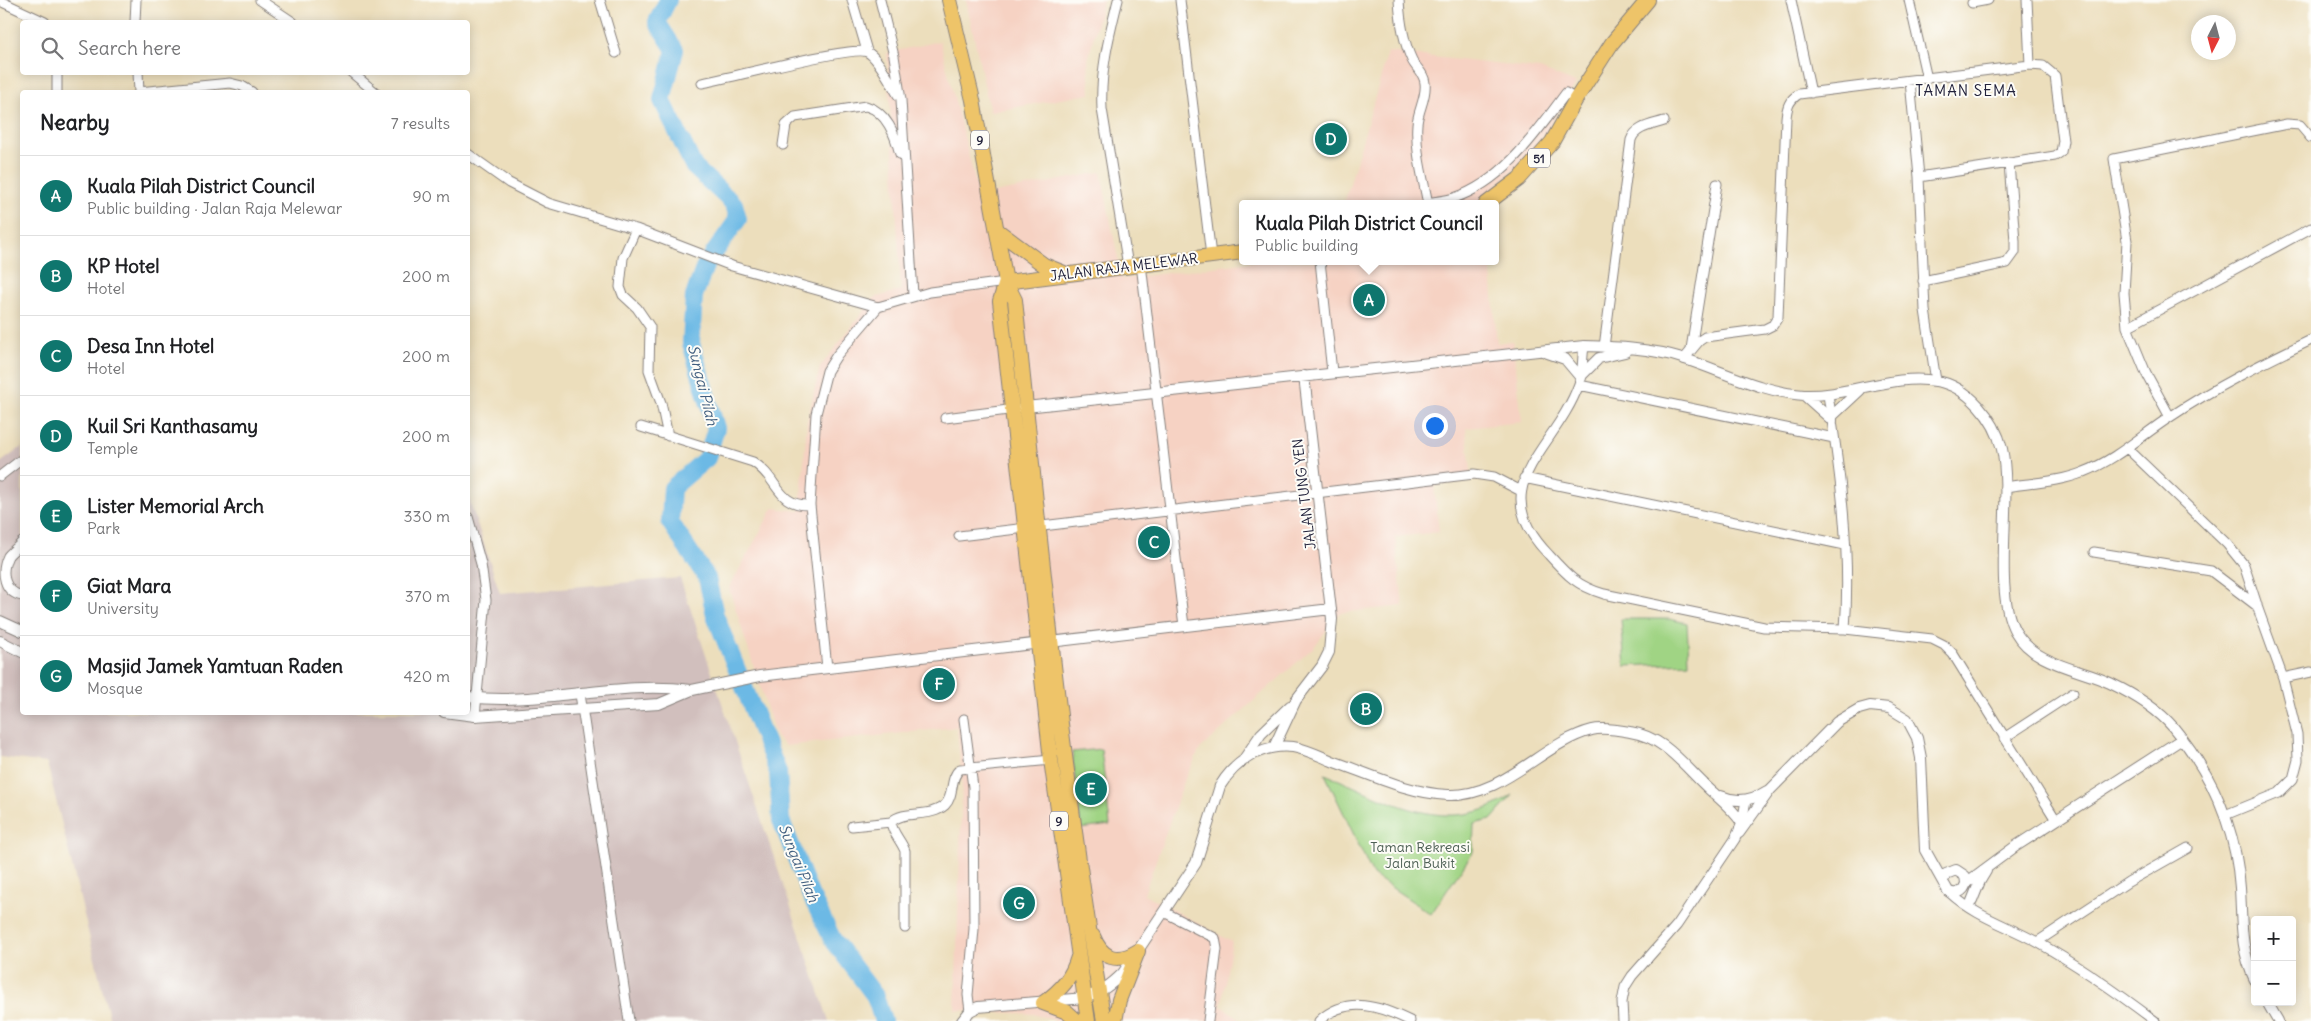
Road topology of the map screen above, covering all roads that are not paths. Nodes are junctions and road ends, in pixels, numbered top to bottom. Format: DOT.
graph roads {
  1 [pos="136,0"];
  2 [pos="260,0"];
  3 [pos="600,0"];
  4 [pos="852,0"];
  5 [pos="880,0"];
  6 [pos="949,0"];
  7 [pos="1118,0"];
  8 [pos="1180,0"];
  9 [pos="1399,0"];
  10 [pos="1648,0"];
  11 [pos="1791,0"];
  12 [pos="1909,0"];
  13 [pos="1988,0"];
  14 [pos="2026,0"];
  15 [pos="0,1"];
  16 [pos="1972,3"];
  17 [pos="41,20"];
  18 [pos="135,20"];
  19 [pos="290,20"];
  20 [pos="867,51"];
  21 [pos="616,53"];
  22 [pos="2030,64"];
  23 [pos="57,75"];
  24 [pos="138,75"];
  25 [pos="355,75"];
  26 [pos="1927,79"];
  27 [pos="1910,81"];
  28 [pos="702,83"];
  29 [pos="58,90"];
  30 [pos="139,90"];
  31 [pos="159,90"];
  32 [pos="249,90"];
  33 [pos="373,90"];
  34 [pos="1811,93"];
  35 [pos="1576,99"];
  36 [pos="900,100"];
  37 [pos="1664,121"];
  38 [pos="2311,138"];
  39 [pos="783,145"];
  40 [pos="470,157"];
  41 [pos="2009,163"];
  42 [pos="904,171"];
  43 [pos="1919,177"];
  44 [pos="1716,184"];
  45 [pos="1427,200"];
  46 [pos="1443,200"];
  47 [pos="1491,200"];
  48 [pos="2311,228"];
  49 [pos="636,229"];
  50 [pos="998,231"];
  51 [pos="1239,252"];
  52 [pos="1211,256"];
  53 [pos="1134,265"];
  54 [pos="1320,265"];
  55 [pos="1066,274"];
  56 [pos="1923,281"];
  57 [pos="1006,282"];
  58 [pos="913,295"];
  59 [pos="878,307"];
  60 [pos="2127,327"];
  61 [pos="2311,340"];
  62 [pos="1584,346"];
  63 [pos="1604,347"];
  64 [pos="1691,350"];
  65 [pos="1527,351"];
  66 [pos="1656,351"];
  67 [pos="1684,358"];
  68 [pos="1332,372"];
  69 [pos="1304,376"];
  70 [pos="1580,379"];
  71 [pos="1936,380"];
  72 [pos="1860,389"];
  73 [pos="1157,393"];
  74 [pos="1828,394"];
  75 [pos="1804,395"];
  76 [pos="1026,407"];
  77 [pos="1012,409"];
  78 [pos="2170,417"];
  79 [pos="945,418"];
  80 [pos="1831,419"];
  81 [pos="641,427"];
  82 [pos="668,436"];
  83 [pos="1834,438"];
  84 [pos="2127,448"];
  85 [pos="20,461"];
  86 [pos="0,476"];
  87 [pos="1524,478"];
  88 [pos="2005,487"];
  89 [pos="1520,492"];
  90 [pos="1318,495"];
  91 [pos="810,505"];
  92 [pos="1171,512"];
  93 [pos="470,524"];
  94 [pos="1032,528"];
  95 [pos="959,536"];
  96 [pos="20,544"];
  97 [pos="1845,545"];
  98 [pos="2094,552"];
  99 [pos="20,596"];
  100 [pos="2257,606"];
  101 [pos="1331,610"];
  102 [pos="0,621"];
  103 [pos="1184,626"];
  104 [pos="20,630"];
  105 [pos="1845,630"];
  106 [pos="0,641"];
  107 [pos="1044,643"];
  108 [pos="20,651"];
  109 [pos="827,668"];
  110 [pos="2311,672"];
  111 [pos="2283,678"];
  112 [pos="692,690"];
  113 [pos="2073,693"];
  114 [pos="580,694"];
  115 [pos="472,698"];
  116 [pos="1296,700"];
  117 [pos="582,709"];
  118 [pos="467,715"];
  119 [pos="475,716"];
  120 [pos="964,718"];
  121 [pos="2004,738"];
  122 [pos="2182,739"];
  123 [pos="1274,748"];
  124 [pos="1051,760"];
  125 [pos="1242,762"];
  126 [pos="970,768"];
  127 [pos="1770,790"];
  128 [pos="1716,794"];
  129 [pos="1746,800"];
  130 [pos="2225,815"];
  131 [pos="2056,820"];
  132 [pos="891,822"];
  133 [pos="852,826"];
  134 [pos="1741,828"];
  135 [pos="2188,848"];
  136 [pos="1993,862"];
  137 [pos="1946,877"];
  138 [pos="1965,882"];
  139 [pos="1950,893"];
  140 [pos="1972,901"];
  141 [pos="1164,912"];
  142 [pos="1982,915"];
  143 [pos="1086,916"];
  144 [pos="906,928"];
  145 [pos="2037,942"];
  146 [pos="1138,951"];
  147 [pos="1078,956"];
  148 [pos="2251,972"];
  149 [pos="1099,993"];
  150 [pos="1085,998"];
  151 [pos="1043,1003"];
  152 [pos="2269,1006"];
  153 [pos="970,1011"];
  154 [pos="629,1021"];
  155 [pos="962,1021"];
  156 [pos="1077,1021"];
  157 [pos="1088,1021"];
  158 [pos="1104,1021"];
  159 [pos="1115,1021"];
  160 [pos="1208,1021"];
  161 [pos="1319,1021"];
  162 [pos="1410,1021"];
  163 [pos="1623,1021"];
  164 [pos="2155,1021"];
  165 [pos="2278,1021"];
  1 -- 18 [label="street"];
  2 -- 19 [label="street"];
  3 -- 21 [label="street"];
  4 -- 20 [label="street"];
  5 -- 36 [label="street"];
  6 -- 50 [label="main road, 9"];
  7 -- 53 [label="street"];
  8 -- 52 [label="street"];
  9 -- 45 [label="street"];
  10 -- 35 [label="main road, 51"];
  11 -- 34 [label="street"];
  12 -- 26 [label="street"];
  13 -- 16 [label="street"];
  14 -- 22 [label="street"];
  15 -- 17 [label="street"];
  20 -- 28 [label="street"];
  20 -- 36 [label="street"];
  22 -- 26 [label="street"];
  22 -- 41 [label="street"];
  23 -- 29 [label="street"];
  24 -- 30 [label="street"];
  25 -- 33 [label="street"];
  26 -- 27 [label="street"];
  27 -- 34 [label="street"];
  27 -- 43 [label="street"];
  31 -- 32 [label="street"];
  34 -- 64 [label="street"];
  35 -- 46 [label="street"];
  35 -- 47 [label="main road, 51"];
  36 -- 42 [label="street"];
  37 -- 63 [label="street"];
  38 -- 60 [label="street"];
  39 -- 42 [label="street"];
  40 -- 49 [label="street"];
  41 -- 43 [label="street"];
  41 -- 56 [label="street"];
  42 -- 58 [label="street"];
  43 -- 56 [label="street"];
  44 -- 64 [label="street"];
  48 -- 60 [label="street"];
  49 -- 59 [label="street"];
  49 -- 82 [label="street"];
  50 -- 55 [label="main road"];
  50 -- 57 [label="main road, 9"];
  51 -- 52 [label="main road, JALAN RAJA MELEWAR"];
  52 -- 53 [label="main road, JALAN RAJA MELEWAR"];
  53 -- 55 [label="main road, JALAN RAJA MELEWAR"];
  53 -- 73 [label="street"];
  54 -- 68 [label="street"];
  55 -- 57 [label="main road, JALAN RAJA MELEWAR"];
  56 -- 71 [label="street"];
  57 -- 58 [label="street"];
  57 -- 76 [label="main road, 9"];
  57 -- 77 [label="main road, 9"];
  58 -- 59 [label="street"];
  59 -- 91 [label="street"];
  60 -- 78 [label="street"];
  61 -- 78 [label="street"];
  62 -- 63 [label="street"];
  62 -- 65 [label="street"];
  62 -- 70 [label="street"];
  63 -- 66 [label="street"];
  64 -- 67 [label="street"];
  65 -- 68 [label="street"];
  65 -- 70 [label="street"];
  66 -- 67 [label="street"];
  66 -- 70 [label="street"];
  67 -- 75 [label="street"];
  68 -- 69 [label="street"];
  69 -- 73 [label="street"];
  69 -- 90 [label="street, JALAN TUNG YEN"];
  70 -- 83 [label="street"];
  70 -- 87 [label="street"];
  71 -- 72 [label="street"];
  71 -- 88 [label="street"];
  72 -- 74 [label="street"];
  72 -- 80 [label="street"];
  73 -- 76 [label="street"];
  73 -- 92 [label="street"];
  74 -- 75 [label="street"];
  74 -- 80 [label="street"];
  75 -- 80 [label="street"];
  76 -- 77 [label="street"];
  76 -- 94 [label="main road, 9"];
  77 -- 79 [label="street"];
  77 -- 94 [label="main road, 9"];
  78 -- 84 [label="street"];
  80 -- 83 [label="street"];
  81 -- 82 [label="street"];
  82 -- 91 [label="street"];
  83 -- 97 [label="street"];
  84 -- 88 [label="street"];
  84 -- 100 [label="street"];
  85 -- 86 [label="street"];
  87 -- 89 [label="street"];
  87 -- 97 [label="street"];
  88 -- 122 [label="street"];
  89 -- 90 [label="street"];
  89 -- 105 [label="street"];
  90 -- 92 [label="street"];
  90 -- 101 [label="street, JALAN TUNG YEN"];
  91 -- 109 [label="street"];
  92 -- 94 [label="street"];
  92 -- 103 [label="street"];
  93 -- 115 [label="street"];
  94 -- 95 [label="street"];
  94 -- 107 [label="main road, 9"];
  96 -- 99 [label="street"];
  97 -- 105 [label="street"];
  98 -- 100 [label="street"];
  100 -- 111 [label="street"];
  101 -- 103 [label="street"];
  101 -- 116 [label="street, JALAN TUNG YEN"];
  102 -- 104 [label="street"];
  103 -- 107 [label="street"];
  105 -- 121 [label="street"];
  106 -- 108 [label="street"];
  107 -- 109 [label="street"];
  107 -- 124 [label="main road, 9"];
  107 -- 143 [label="main road, 9"];
  109 -- 112 [label="street"];
  110 -- 111 [label="street"];
  111 -- 130 [label="street"];
  112 -- 114 [label="street"];
  112 -- 117 [label="street"];
  113 -- 121 [label="street"];
  114 -- 115 [label="street"];
  114 -- 117 [label="street"];
  115 -- 119 [label="street"];
  116 -- 123 [label="street"];
  116 -- 125 [label="street"];
  117 -- 119 [label="street"];
  117 -- 154 [label="street"];
  118 -- 119 [label="street"];
  120 -- 126 [label="street"];
  121 -- 131 [label="street"];
  122 -- 130 [label="street"];
  122 -- 131 [label="street"];
  123 -- 125 [label="street"];
  123 -- 128 [label="street"];
  124 -- 126 [label="street"];
  124 -- 147 [label="main road, 9"];
  125 -- 141 [label="street"];
  126 -- 132 [label="street"];
  126 -- 153 [label="street"];
  127 -- 129 [label="street"];
  127 -- 134 [label="street"];
  127 -- 137 [label="street"];
  128 -- 129 [label="street"];
  128 -- 134 [label="street"];
  129 -- 134 [label="street"];
  130 -- 148 [label="street"];
  131 -- 136 [label="street"];
  132 -- 133 [label="street"];
  132 -- 144 [label="street"];
  134 -- 163 [label="street"];
  135 -- 145 [label="street"];
  136 -- 138 [label="street"];
  136 -- 140 [label="street"];
  137 -- 138 [label="street"];
  137 -- 139 [label="street"];
  138 -- 139 [label="street"];
  138 -- 140 [label="street"];
  139 -- 142 [label="street"];
  140 -- 142 [label="street"];
  141 -- 146 [label="street"];
  141 -- 160 [label="street"];
  142 -- 145 [label="street"];
  143 -- 146 [label="main road"];
  143 -- 149 [label="main road, 9"];
  145 -- 164 [label="street"];
  146 -- 149 [label="street"];
  146 -- 159 [label="main road"];
  147 -- 150 [label="main road, 9"];
  147 -- 151 [label="main road"];
  149 -- 150 [label="street"];
  149 -- 158 [label="main road, 9"];
  150 -- 151 [label="street"];
  150 -- 157 [label="main road, 9"];
  151 -- 153 [label="street"];
  151 -- 156 [label="main road"];
  152 -- 165 [label="street"];
  153 -- 155 [label="street"];
  161 -- 162 [label="street"];
}
